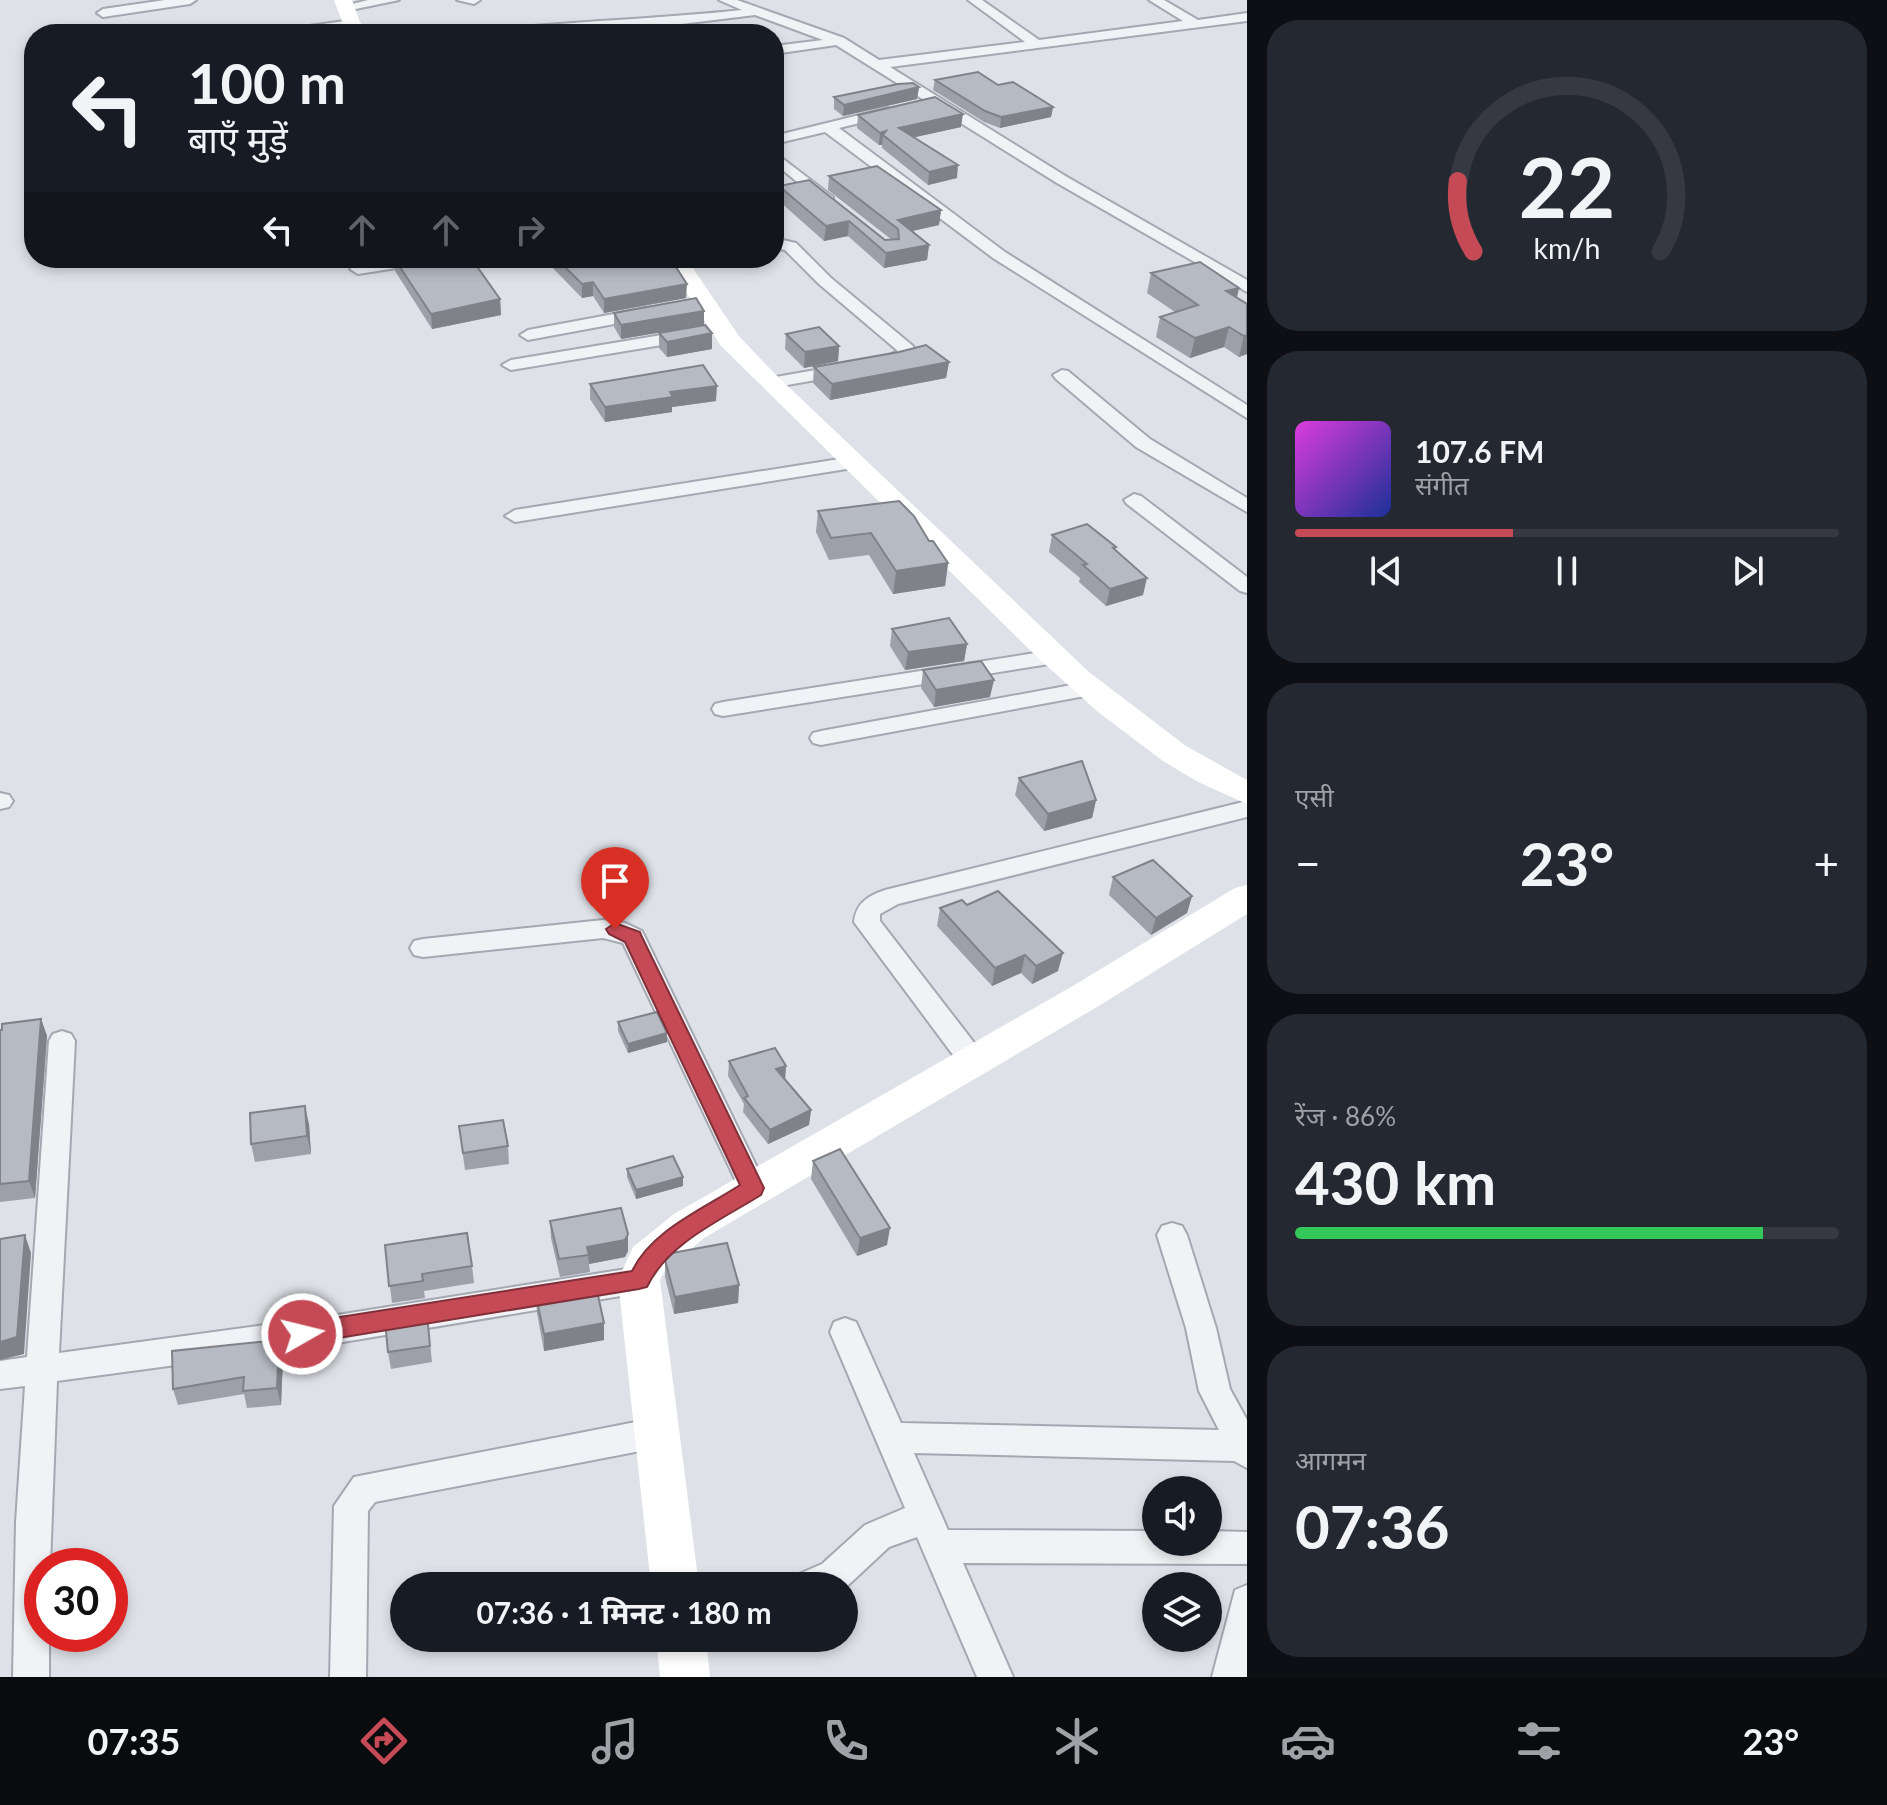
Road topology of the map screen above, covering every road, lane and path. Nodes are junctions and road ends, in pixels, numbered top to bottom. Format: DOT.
graph roads {
  1 [pos="190,0"];
  2 [pos="393,0"];
  3 [pos="463,0"];
  4 [pos="474,0"];
  5 [pos="725,0"];
  6 [pos="974,0"];
  7 [pos="1155,0"];
  8 [pos="756,12"];
  9 [pos="103,13"];
  10 [pos="351,16"];
  11 [pos="1247,17"];
  12 [pos="319,24"];
  13 [pos="649,24"];
  14 [pos="1197,24"];
  15 [pos="839,41"];
  16 [pos="1037,44"];
  17 [pos="784,49"];
  18 [pos="873,65"];
  19 [pos="934,102"];
  20 [pos="919,105"];
  21 [pos="904,109"];
  22 [pos="827,126"];
  23 [pos="784,137"];
  24 [pos="784,164"];
  25 [pos="843,212"];
  26 [pos="784,245"];
  27 [pos="364,268"];
  28 [pos="680,268"];
  29 [pos="358,269"];
  30 [pos="1247,287"];
  31 [pos="660,311"];
  32 [pos="722,330"];
  33 [pos="528,335"];
  34 [pos="511,365"];
  35 [pos="1062,375"];
  36 [pos="770,383"];
  37 [pos="1247,413"];
  38 [pos="852,463"];
  39 [pos="1134,500"];
  40 [pos="1247,506"];
  41 [pos="515,516"];
  42 [pos="1247,587"];
  43 [pos="1054,657"];
  44 [pos="1088,689"];
  45 [pos="723,709"];
  46 [pos="821,738"];
  47 [pos="1247,793"];
  48 [pos="1247,809"];
  49 [pos="1247,897"];
  50 [pos="423,948"];
  51 [pos="62,1041"];
  52 [pos="972,1060"];
  53 [pos="753,1188"];
  54 [pos="1172,1235"];
  55 [pos="639,1280"];
  56 [pos="845,1332"];
  57 [pos="41,1370"];
  58 [pos="0,1375"];
  59 [pos="656,1433"];
  60 [pos="891,1438"];
  61 [pos="1244,1450"];
  62 [pos="932,1532"];
  63 [pos="1247,1548"];
  64 [pos="673,1572"];
  65 [pos="841,1572"];
  66 [pos="1245,1627"];
  67 [pos="682,1652"];
  68 [pos="31,1677"];
  69 [pos="348,1677"];
  70 [pos="685,1677"];
  71 [pos="995,1677"];
  72 [pos="1230,1677"];
  1 -- 9 [label="street"];
  2 -- 10 [label="street"];
  3 -- 4 [label="street"];
  5 -- 8 [label="street"];
  6 -- 16 [label="street"];
  7 -- 14 [label="street"];
  8 -- 13 [label="street"];
  8 -- 15 [label="street"];
  10 -- 12 [label="street"];
  11 -- 14 [label="street"];
  14 -- 16 [label="street"];
  15 -- 17 [label="street"];
  15 -- 18 [label="street"];
  16 -- 18 [label="street"];
  18 -- 19 [label="street"];
  19 -- 20 [label="street"];
  19 -- 30 [label="street"];
  21 -- 22 [label="street"];
  22 -- 23 [label="street"];
  22 -- 37 [label="street"];
  24 -- 25 [label="street"];
  26 -- 36 [label="street"];
  27 -- 29 [label="street"];
  28 -- 32 [label="street"];
  31 -- 33 [label="street"];
  32 -- 34 [label="street"];
  32 -- 36 [label="street"];
  35 -- 40 [label="street"];
  36 -- 38 [label="street"];
  38 -- 41 [label="street"];
  38 -- 43 [label="street"];
  39 -- 42 [label="street"];
  43 -- 44 [label="street"];
  43 -- 45 [label="street"];
  44 -- 46 [label="street"];
  44 -- 47 [label="street"];
  48 -- 52 [label="street"];
  49 -- 52 [label="street"];
  50 -- 53 [label="street"];
  51 -- 57 [label="street"];
  52 -- 53 [label="street"];
  53 -- 55 [label="street"];
  54 -- 61 [label="street"];
  55 -- 57 [label="street"];
  55 -- 59 [label="street"];
  56 -- 60 [label="street"];
  57 -- 58 [label="street"];
  57 -- 68 [label="street"];
  59 -- 64 [label="street"];
  59 -- 69 [label="street"];
  60 -- 61 [label="street"];
  60 -- 62 [label="street"];
  62 -- 63 [label="street"];
  62 -- 65 [label="street"];
  62 -- 71 [label="street"];
  66 -- 72 [label="street"];
  67 -- 70 [label="street"];
}
